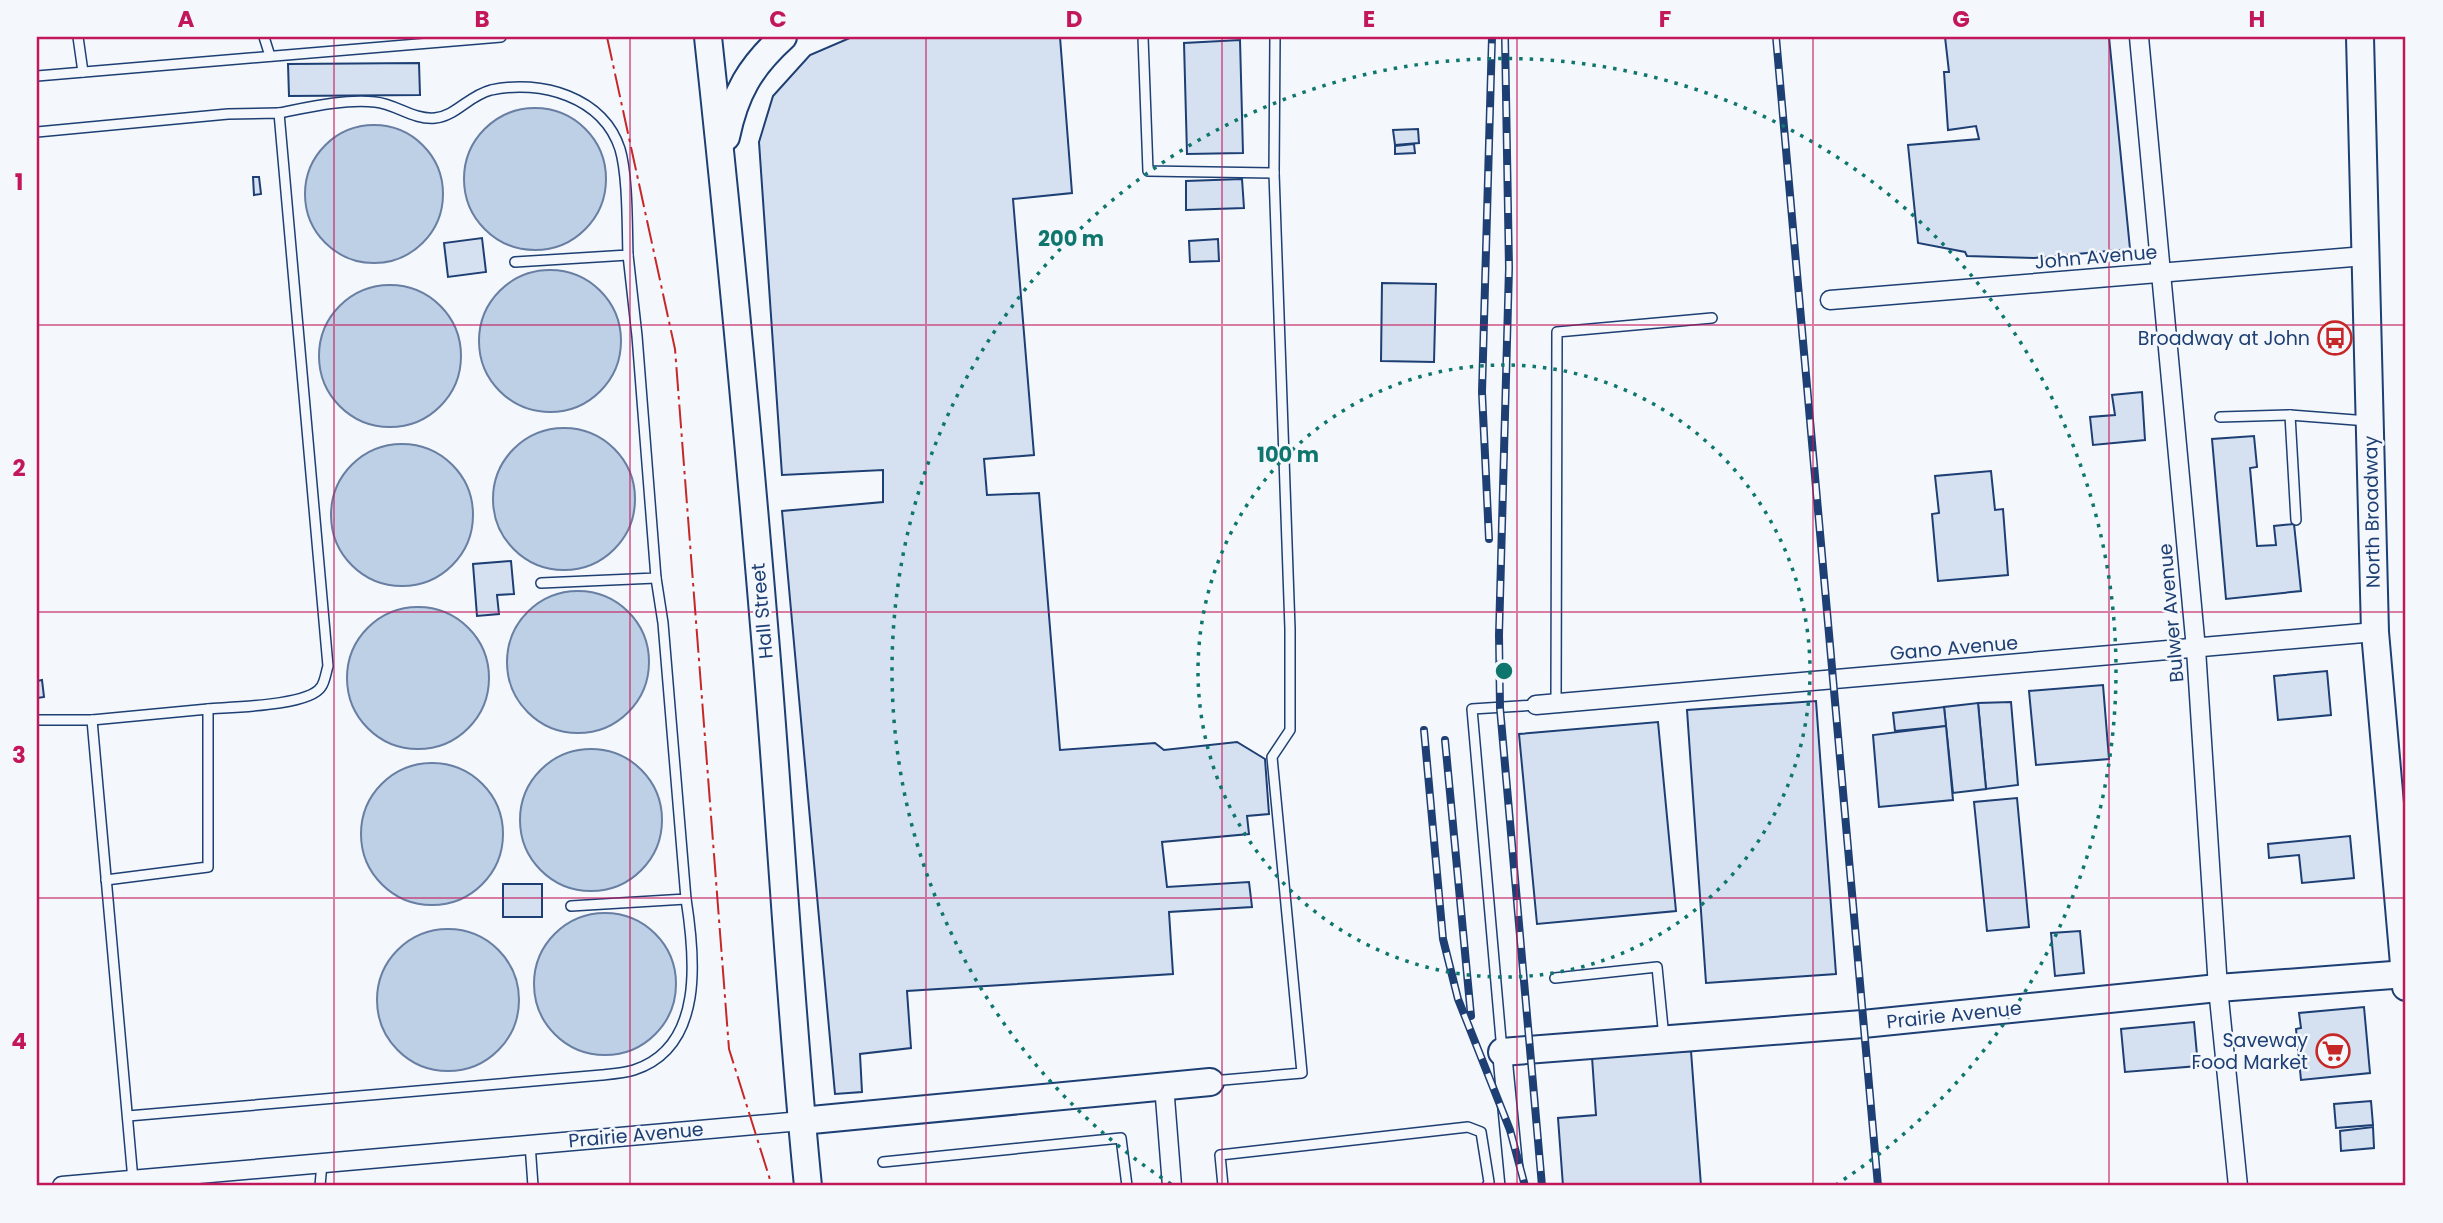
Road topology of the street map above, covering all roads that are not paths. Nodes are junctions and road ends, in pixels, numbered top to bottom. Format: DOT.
graph roads {
  1 [pos="78,37"];
  2 [pos="264,37"];
  3 [pos="501,37"];
  4 [pos="708,37"];
  5 [pos="783,37"];
  6 [pos="1143,37"];
  7 [pos="1275,37"];
  8 [pos="2139,37"];
  9 [pos="2360,37"];
  10 [pos="270,56"];
  11 [pos="83,72"];
  12 [pos="37,76"];
  13 [pos="279,113"];
  14 [pos="37,132"];
  15 [pos="722,155"];
  16 [pos="1274,173"];
  17 [pos="628,256"];
  18 [pos="2365,256"];
  19 [pos="515,262"];
  20 [pos="2160,273"];
  21 [pos="1830,300"];
  22 [pos="1712,318"];
  23 [pos="2290,415"];
  24 [pos="2220,417"];
  25 [pos="2370,421"];
  26 [pos="2296,520"];
  27 [pos="656,578"];
  28 [pos="541,583"];
  29 [pos="2375,632"];
  30 [pos="2196,649"];
  31 [pos="1556,704"];
  32 [pos="1536,705"];
  33 [pos="208,709"];
  34 [pos="37,720"];
  35 [pos="92,720"];
  36 [pos="106,880"];
  37 [pos="686,899"];
  38 [pos="571,906"];
  39 [pos="1555,978"];
  40 [pos="2406,979"];
  41 [pos="2218,988"];
  42 [pos="1664,1040"];
  43 [pos="1502,1052"];
  44 [pos="1210,1082"];
  45 [pos="1164,1085"];
  46 [pos="128,1116"];
  47 [pos="801,1121"];
  48 [pos="530,1144"];
  49 [pos="322,1163"];
  50 [pos="883,1163"];
  51 [pos="133,1180"];
  52 [pos="62,1186"];
  53 [pos="320,1186"];
  54 [pos="533,1186"];
  55 [pos="808,1186"];
  56 [pos="1127,1186"];
  57 [pos="1172,1186"];
  58 [pos="1223,1186"];
  59 [pos="1487,1186"];
  60 [pos="1516,1186"];
  61 [pos="2238,1186"];
  1 -- 11 [label="lane"];
  2 -- 10 [label="lane"];
  3 -- 10 [label="lane"];
  4 -- 15 [label="main road, Hall Street"];
  5 -- 15 [label="main road"];
  6 -- 16 [label="lane"];
  7 -- 16 [label="lane"];
  8 -- 20 [label="street, Bulwer Avenue"];
  9 -- 18 [label="main road, North Broadway"];
  10 -- 11 [label="lane"];
  11 -- 12 [label="lane"];
  13 -- 14 [label="lane"];
  13 -- 17 [label="lane"];
  13 -- 33 [label="lane"];
  15 -- 47 [label="main road, Hall Street"];
  16 -- 44 [label="lane"];
  17 -- 19 [label="lane"];
  17 -- 27 [label="lane"];
  18 -- 20 [label="street, John Avenue"];
  18 -- 25 [label="main road, North Broadway"];
  20 -- 21 [label="street, John Avenue"];
  20 -- 30 [label="street, Bulwer Avenue"];
  22 -- 31 [label="lane"];
  23 -- 24 [label="lane"];
  23 -- 25 [label="lane"];
  23 -- 26 [label="lane"];
  25 -- 29 [label="main road, North Broadway"];
  27 -- 28 [label="lane"];
  27 -- 37 [label="lane"];
  29 -- 30 [label="street, Gano Avenue"];
  29 -- 40 [label="main road, North Broadway"];
  30 -- 31 [label="street, Gano Avenue"];
  30 -- 41 [label="street, Bulwer Avenue"];
  31 -- 32 [label="street, Gano Avenue"];
  32 -- 43 [label="lane"];
  33 -- 35 [label="lane"];
  33 -- 36 [label="lane"];
  34 -- 35 [label="lane"];
  35 -- 36 [label="lane"];
  36 -- 46 [label="lane"];
  37 -- 38 [label="lane"];
  37 -- 46 [label="lane"];
  39 -- 42 [label="lane"];
  40 -- 41 [label="main road, Prairie Avenue"];
  41 -- 42 [label="main road, Prairie Avenue"];
  41 -- 61 [label="street, Bulwer Avenue"];
  42 -- 43 [label="main road, Prairie Avenue"];
  43 -- 60 [label="street"];
  44 -- 45 [label="main road, Prairie Avenue"];
  45 -- 47 [label="main road, Prairie Avenue"];
  45 -- 57 [label="street"];
  46 -- 51 [label="lane"];
  47 -- 48 [label="street, Prairie Avenue"];
  47 -- 55 [label="main road, Hall Street"];
  48 -- 49 [label="street, Prairie Avenue"];
  48 -- 54 [label="lane"];
  49 -- 51 [label="street, Prairie Avenue"];
  49 -- 53 [label="lane"];
  50 -- 56 [label="lane"];
  51 -- 52 [label="street, Prairie Avenue"];
  58 -- 59 [label="lane"];
}
